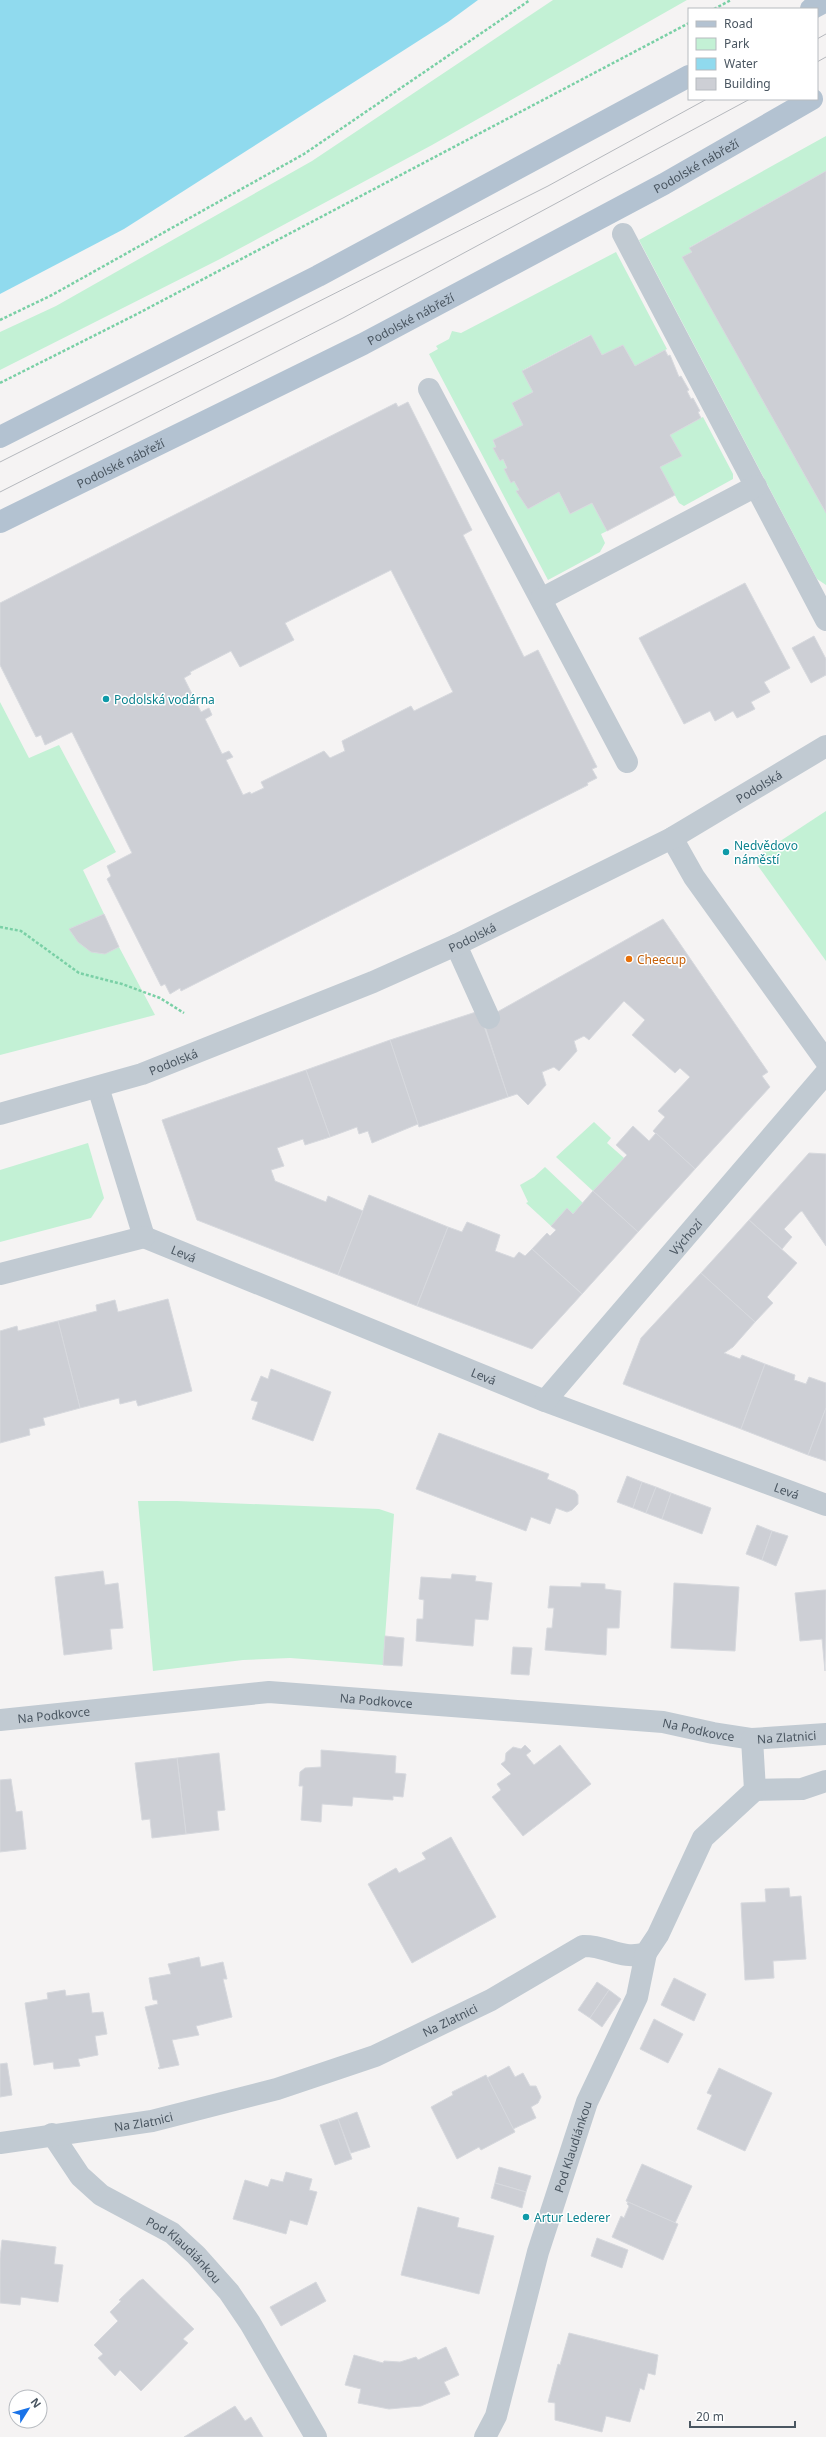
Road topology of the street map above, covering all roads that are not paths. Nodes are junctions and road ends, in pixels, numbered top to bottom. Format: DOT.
graph roads {
  1 [pos="826,1"];
  2 [pos="813,8"];
  3 [pos="688,77"];
  4 [pos="810,100"];
  5 [pos="623,234"];
  6 [pos="429,389"];
  7 [pos="0,437"];
  8 [pos="756,486"];
  9 [pos="0,522"];
  10 [pos="541,599"];
  11 [pos="826,620"];
  12 [pos="826,746"];
  13 [pos="627,762"];
  14 [pos="672,838"];
  15 [pos="456,946"];
  16 [pos="489,1018"];
  17 [pos="826,1061"];
  18 [pos="826,1073"];
  19 [pos="98,1087"];
  20 [pos="0,1114"];
  21 [pos="144,1237"];
  22 [pos="0,1274"];
  23 [pos="545,1402"];
  24 [pos="826,1505"];
  25 [pos="0,1720"];
  26 [pos="826,1734"];
  27 [pos="752,1738"];
  28 [pos="826,1781"];
  29 [pos="755,1790"];
  30 [pos="646,1953"];
  31 [pos="52,2134"];
  32 [pos="0,2143"];
  33 [pos="316,2437"];
  34 [pos="485,2437"];
  1 -- 2 [label="main road"];
  3 -- 7 [label="main road"];
  4 -- 9 [label="main road, Podolské nábřeží"];
  5 -- 8 [label="street"];
  6 -- 10 [label="street"];
  8 -- 10 [label="street"];
  8 -- 11 [label="street"];
  10 -- 13 [label="street"];
  12 -- 14 [label="street, Podolská"];
  14 -- 15 [label="street, Podolská"];
  14 -- 17 [label="street"];
  15 -- 16 [label="street"];
  15 -- 19 [label="street, Podolská"];
  18 -- 23 [label="street, Výchozí"];
  19 -- 20 [label="street, Podolská"];
  19 -- 21 [label="street"];
  21 -- 22 [label="street"];
  21 -- 23 [label="street, Levá"];
  23 -- 24 [label="street, Levá"];
  25 -- 27 [label="street, Na Podkovce"];
  26 -- 27 [label="street, Na Zlatnici"];
  27 -- 29 [label="street, Na Zlatnici"];
  28 -- 29 [label="street"];
  29 -- 30 [label="street"];
  30 -- 31 [label="street, Na Zlatnici"];
  30 -- 34 [label="street, Pod Klaudiánkou"];
  31 -- 32 [label="street"];
  31 -- 33 [label="street, Pod Klaudiánkou"];
}
